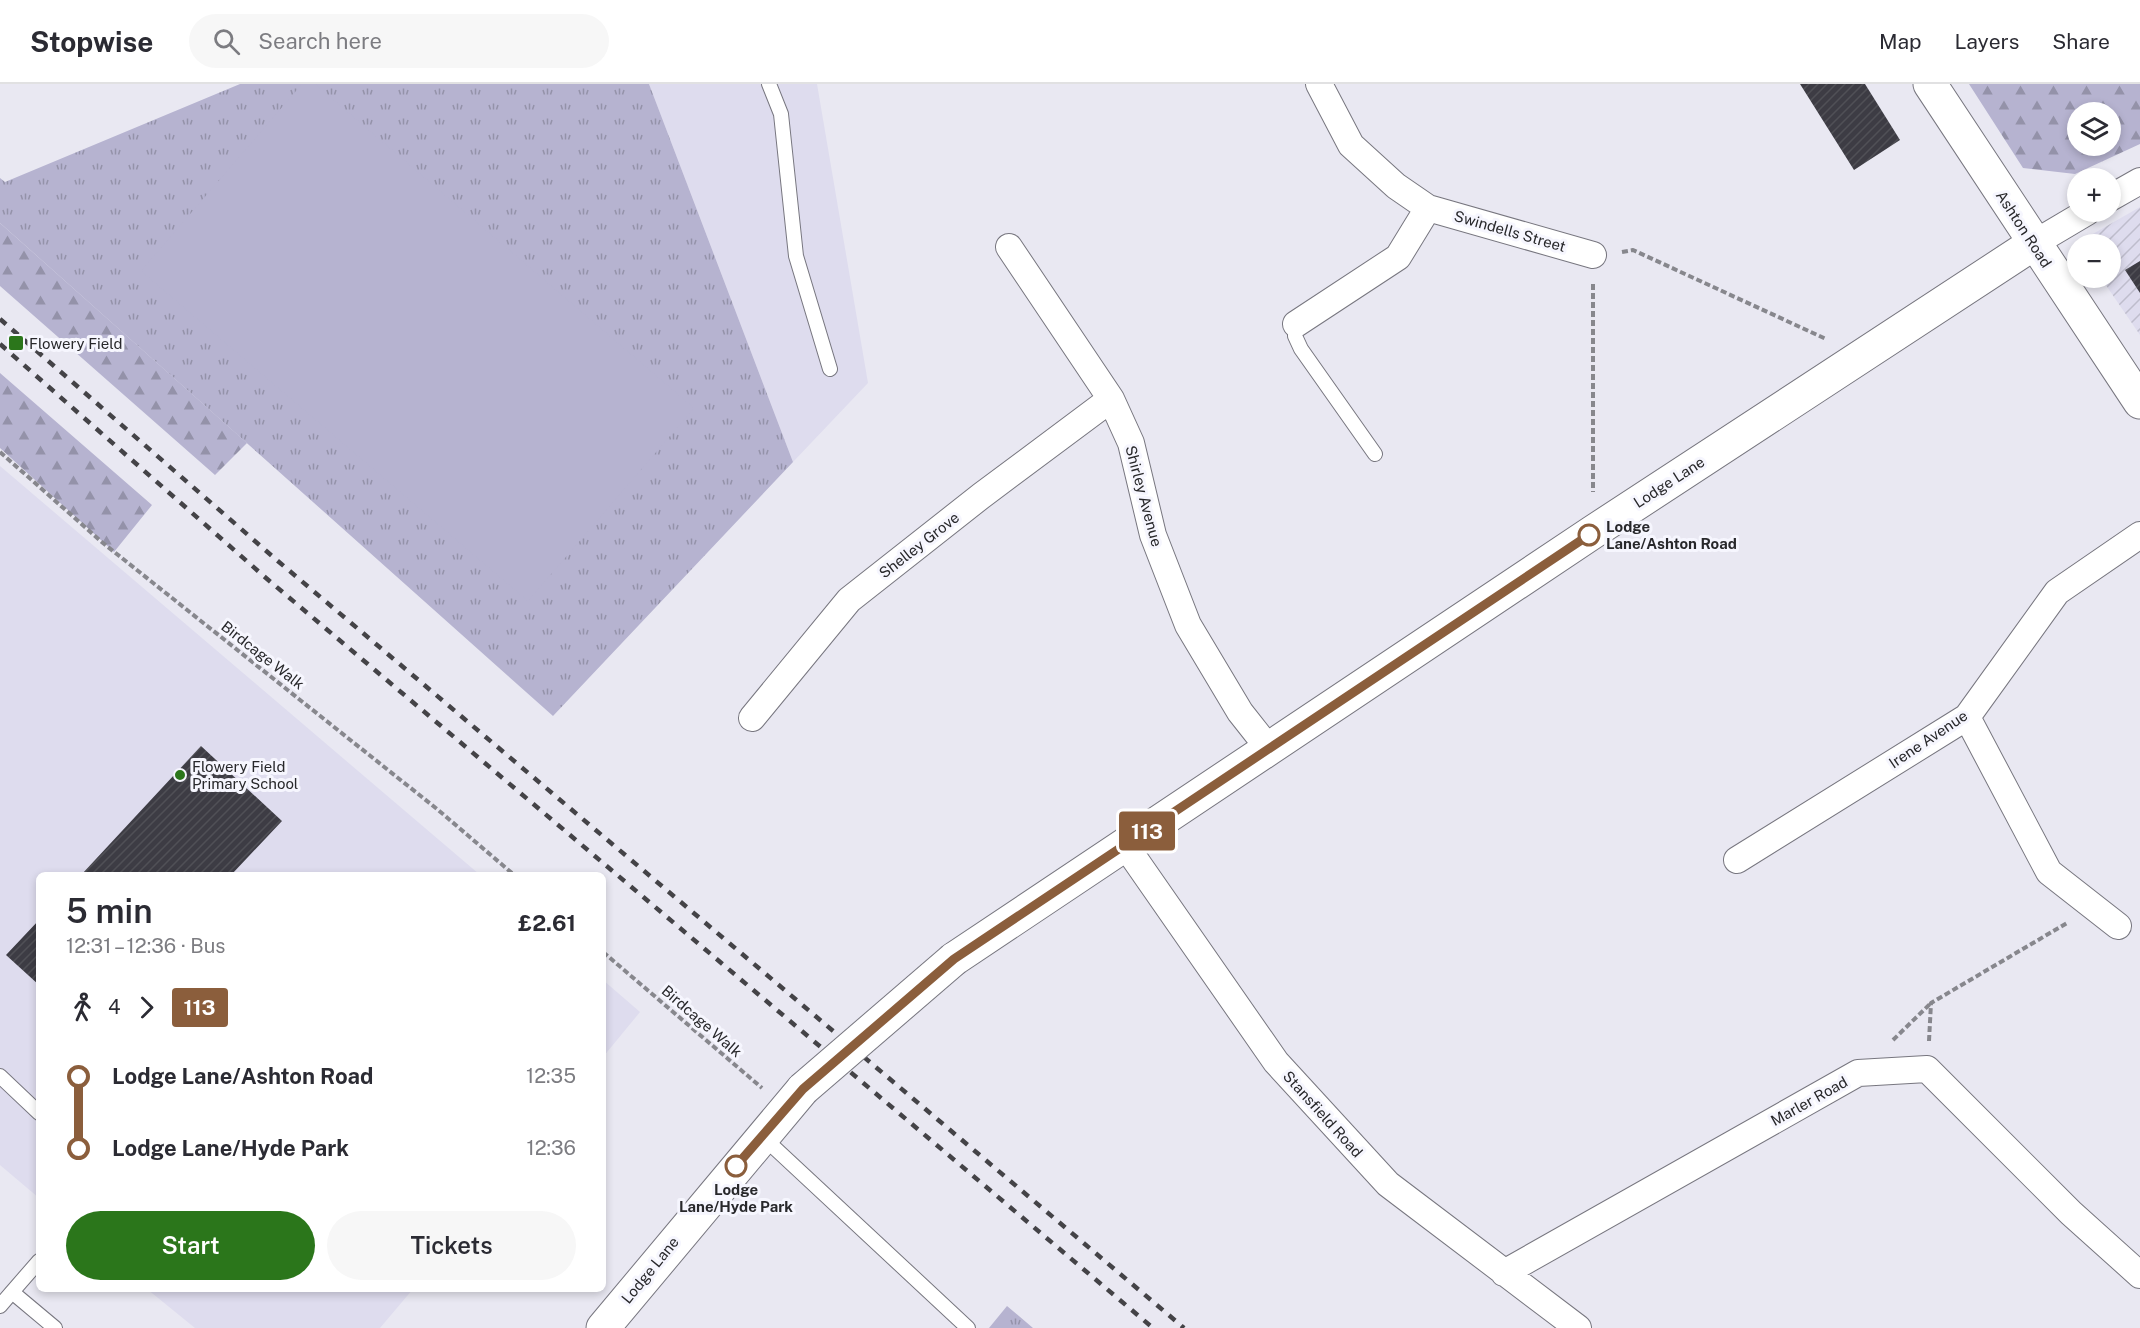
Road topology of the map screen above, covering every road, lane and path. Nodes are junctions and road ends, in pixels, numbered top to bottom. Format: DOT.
graph roads {
  1 [pos="769,84"];
  2 [pos="1319,84"];
  3 [pos="1930,84"];
  4 [pos="2140,181"];
  5 [pos="2121,192"];
  6 [pos="1428,208"];
  7 [pos="2070,222"];
  8 [pos="2033,244"];
  9 [pos="1009,247"];
  10 [pos="1593,255"];
  11 [pos="1296,324"];
  12 [pos="1863,355"];
  13 [pos="830,369"];
  14 [pos="1111,399"];
  15 [pos="2140,402"];
  16 [pos="0,452"];
  17 [pos="1375,454"];
  18 [pos="1593,532"];
  19 [pos="2140,535"];
  20 [pos="1967,717"];
  21 [pos="752,718"];
  22 [pos="1270,750"];
  23 [pos="1125,845"];
  24 [pos="1737,861"];
  25 [pos="511,872"];
  26 [pos="2118,926"];
  27 [pos="2053,932"];
  28 [pos="606,954"];
  29 [pos="1927,1069"];
  30 [pos="0,1076"];
  31 [pos="794,1098"];
  32 [pos="36,1110"];
  33 [pos="761,1136"];
  34 [pos="36,1264"];
  35 [pos="1504,1273"];
  36 [pos="2140,1275"];
  37 [pos="12,1292"];
  38 [pos="0,1306"];
  39 [pos="55,1328"];
  40 [pos="603,1328"];
  41 [pos="968,1328"];
  42 [pos="1578,1328"];
  1 -- 13 [label="lane"];
  2 -- 6 [label="street, Swindells Street"];
  3 -- 8 [label="street, Ashton Road"];
  4 -- 5 [label="street"];
  6 -- 10 [label="street, Swindells Street"];
  6 -- 11 [label="street"];
  7 -- 8 [label="street"];
  8 -- 12 [label="street, Lodge Lane"];
  8 -- 15 [label="street, Ashton Road"];
  9 -- 14 [label="street, Shirley Avenue"];
  10 -- 12 [label="path"];
  10 -- 18 [label="path"];
  11 -- 17 [label="lane"];
  12 -- 18 [label="street, Lodge Lane"];
  14 -- 21 [label="street, Shelley Grove"];
  14 -- 22 [label="street, Shirley Avenue"];
  16 -- 25 [label="path, Birdcage Walk"];
  18 -- 22 [label="street, Lodge Lane"];
  19 -- 20 [label="street, Irene Avenue"];
  20 -- 24 [label="street, Irene Avenue"];
  20 -- 26 [label="street"];
  22 -- 23 [label="street, Lodge Lane"];
  23 -- 31 [label="street, Lodge Lane, bridge"];
  23 -- 35 [label="street, Stansfield Road"];
  27 -- 29 [label="path"];
  28 -- 31 [label="path, Birdcage Walk"];
  29 -- 35 [label="street, Marler Road"];
  29 -- 36 [label="street"];
  30 -- 32 [label="lane"];
  31 -- 33 [label="street, Lodge Lane"];
  33 -- 40 [label="street, Lodge Lane"];
  33 -- 41 [label="lane"];
  34 -- 37 [label="lane"];
  35 -- 42 [label="street, Stansfield Road"];
  37 -- 38 [label="lane"];
  37 -- 39 [label="lane"];
}
